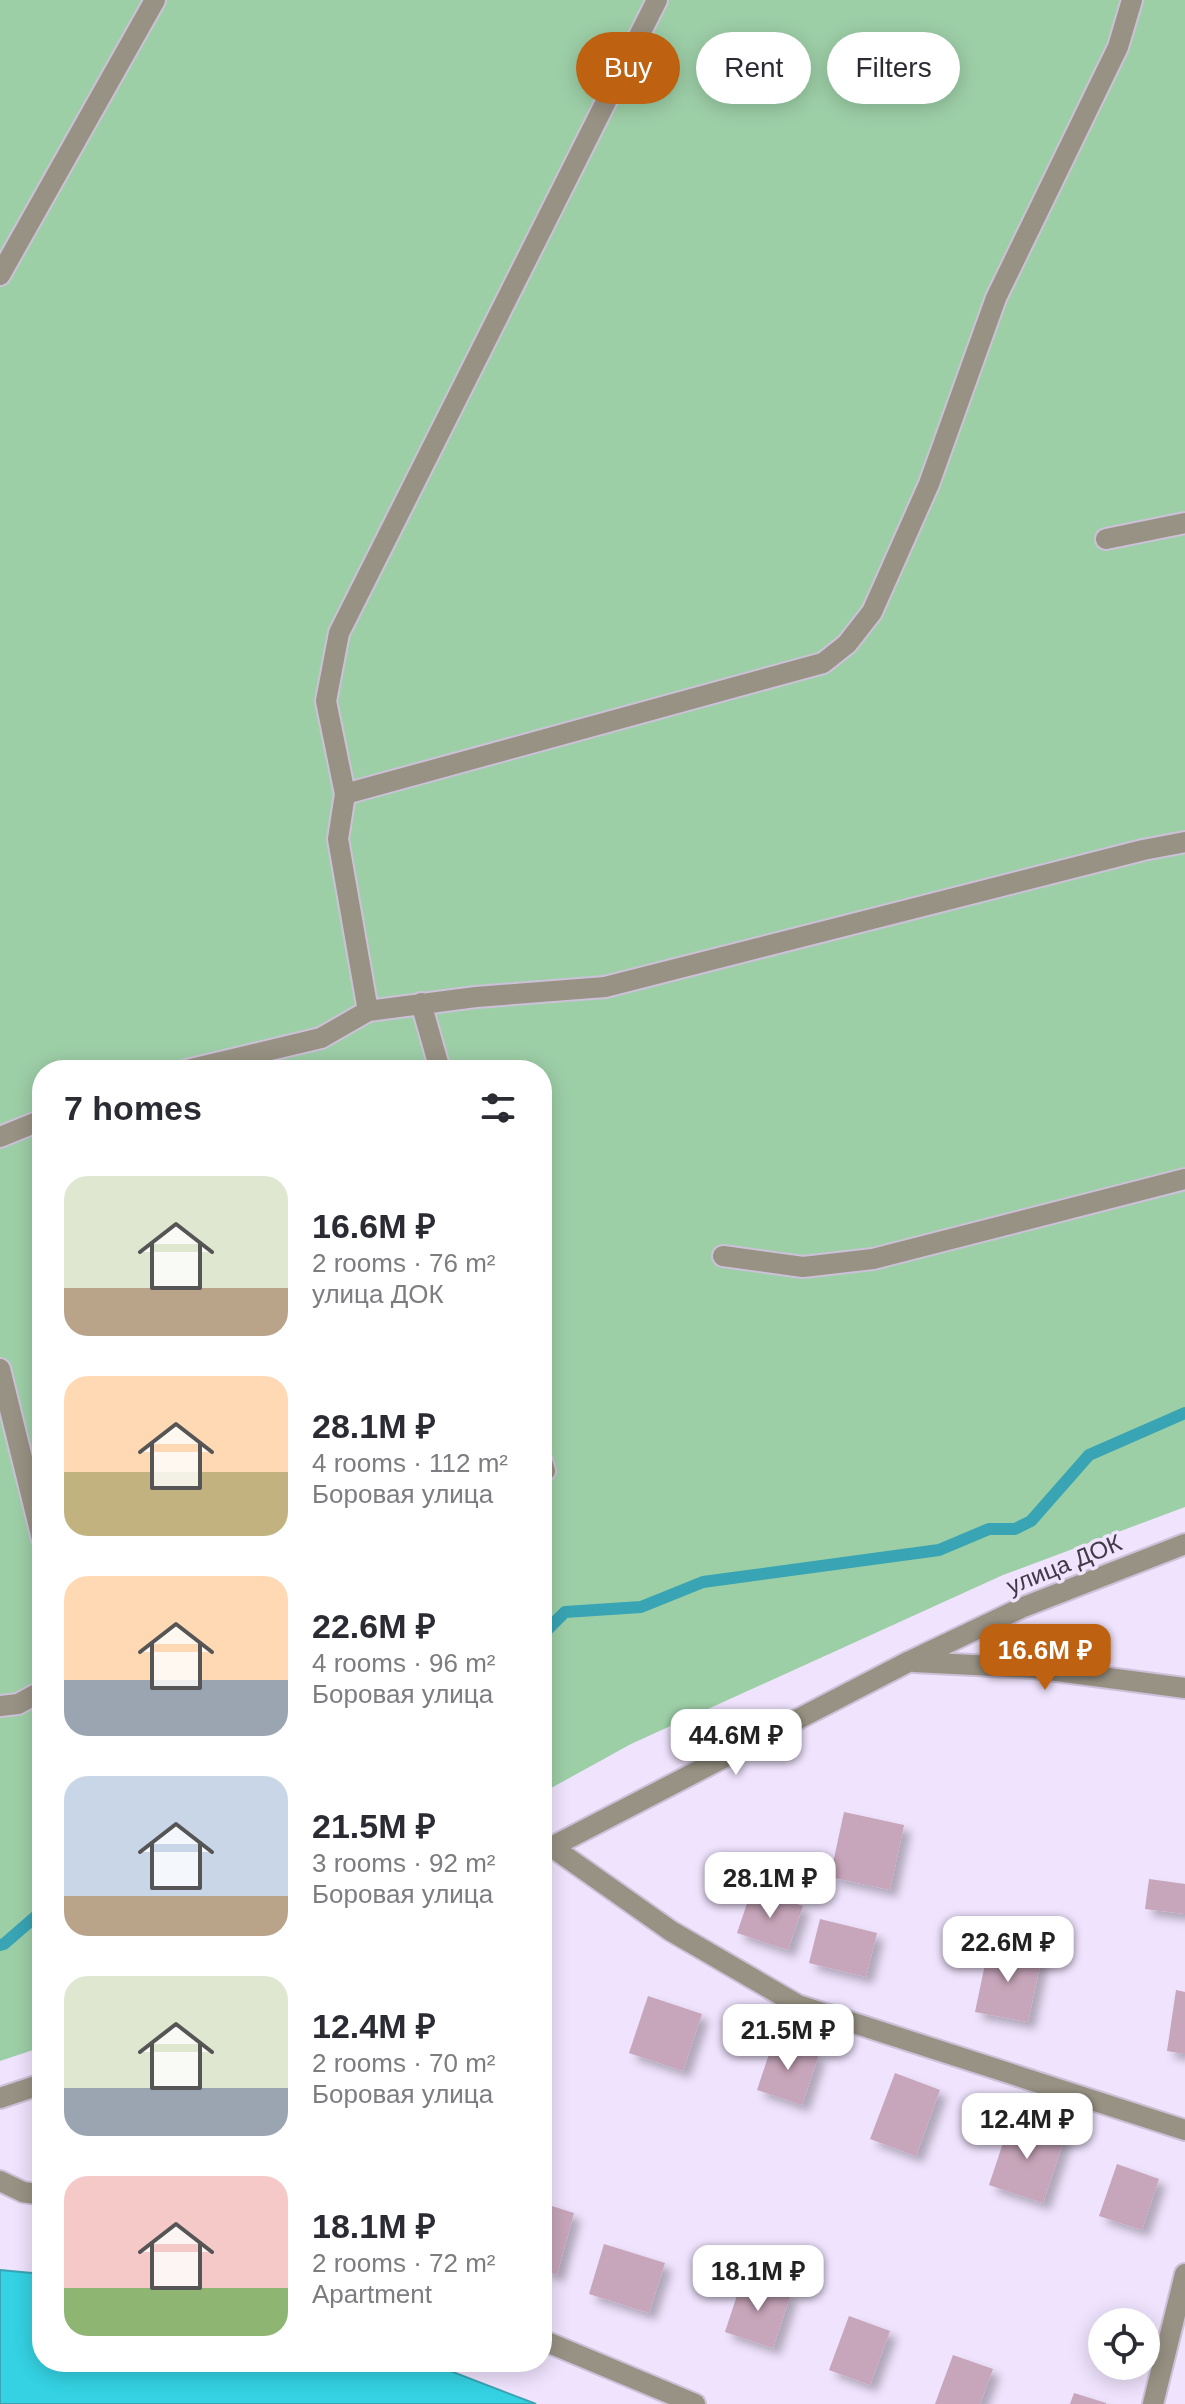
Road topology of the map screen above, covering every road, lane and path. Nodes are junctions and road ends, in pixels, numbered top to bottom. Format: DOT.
graph roads {
  1 [pos="155,0"];
  2 [pos="657,0"];
  3 [pos="1132,0"];
  4 [pos="0,275"];
  5 [pos="1185,523"];
  6 [pos="1106,539"];
  7 [pos="345,794"];
  8 [pos="1185,842"];
  9 [pos="421,1003"];
  10 [pos="368,1011"];
  11 [pos="229,1060"];
  12 [pos="437,1060"];
  13 [pos="32,1124"];
  14 [pos="0,1137"];
  15 [pos="1185,1179"];
  16 [pos="723,1256"];
  17 [pos="0,1369"];
  18 [pos="32,1499"];
  19 [pos="1185,1544"];
  20 [pos="910,1661"];
  21 [pos="1185,1688"];
  22 [pos="32,1696"];
  23 [pos="0,1706"];
  24 [pos="552,1847"];
  25 [pos="552,1853"];
  26 [pos="32,2087"];
  27 [pos="0,2098"];
  28 [pos="1185,2130"];
  29 [pos="0,2181"];
  30 [pos="32,2193"];
  31 [pos="1185,2274"];
  32 [pos="552,2344"];
  33 [pos="695,2404"];
  34 [pos="1153,2404"];
  1 -- 4 [label="street"];
  2 -- 7 [label="street"];
  3 -- 7 [label="street"];
  5 -- 6 [label="street"];
  7 -- 10 [label="street"];
  8 -- 9 [label="street"];
  9 -- 10 [label="street"];
  9 -- 12 [label="street"];
  10 -- 11 [label="street"];
  13 -- 14 [label="street"];
  15 -- 16 [label="street"];
  17 -- 18 [label="street"];
  19 -- 20 [label="street, улица ДОК"];
  20 -- 21 [label="street"];
  20 -- 24 [label="street, улица ДОК"];
  22 -- 23 [label="street"];
  25 -- 28 [label="street"];
  26 -- 27 [label="street"];
  29 -- 30 [label="street"];
  31 -- 34 [label="street"];
  32 -- 33 [label="street"];
}
